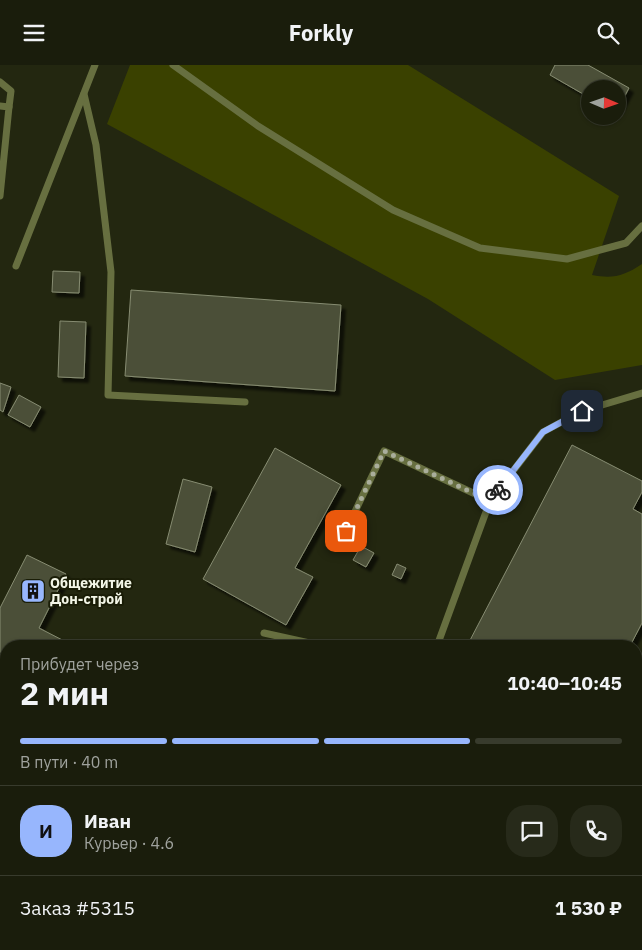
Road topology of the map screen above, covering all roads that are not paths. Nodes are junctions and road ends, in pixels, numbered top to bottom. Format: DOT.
graph roads {
  1 [pos="95,65"];
  2 [pos="173,65"];
  3 [pos="0,82"];
  4 [pos="84,94"];
  5 [pos="0,106"];
  6 [pos="9,107"];
  7 [pos="0,196"];
  8 [pos="642,226"];
  9 [pos="16,266"];
  10 [pos="642,393"];
  11 [pos="245,402"];
  12 [pos="490,501"];
  13 [pos="338,547"];
  14 [pos="264,633"];
  15 [pos="296,640"];
  16 [pos="439,640"];
  1 -- 4 [label="lane"];
  2 -- 8 [label="lane"];
  3 -- 6 [label="lane"];
  4 -- 9 [label="lane"];
  4 -- 11 [label="lane"];
  5 -- 6 [label="lane"];
  6 -- 7 [label="lane"];
  10 -- 12 [label="lane"];
  12 -- 13 [label="lane"];
  12 -- 16 [label="lane"];
  14 -- 15 [label="lane"];
}
